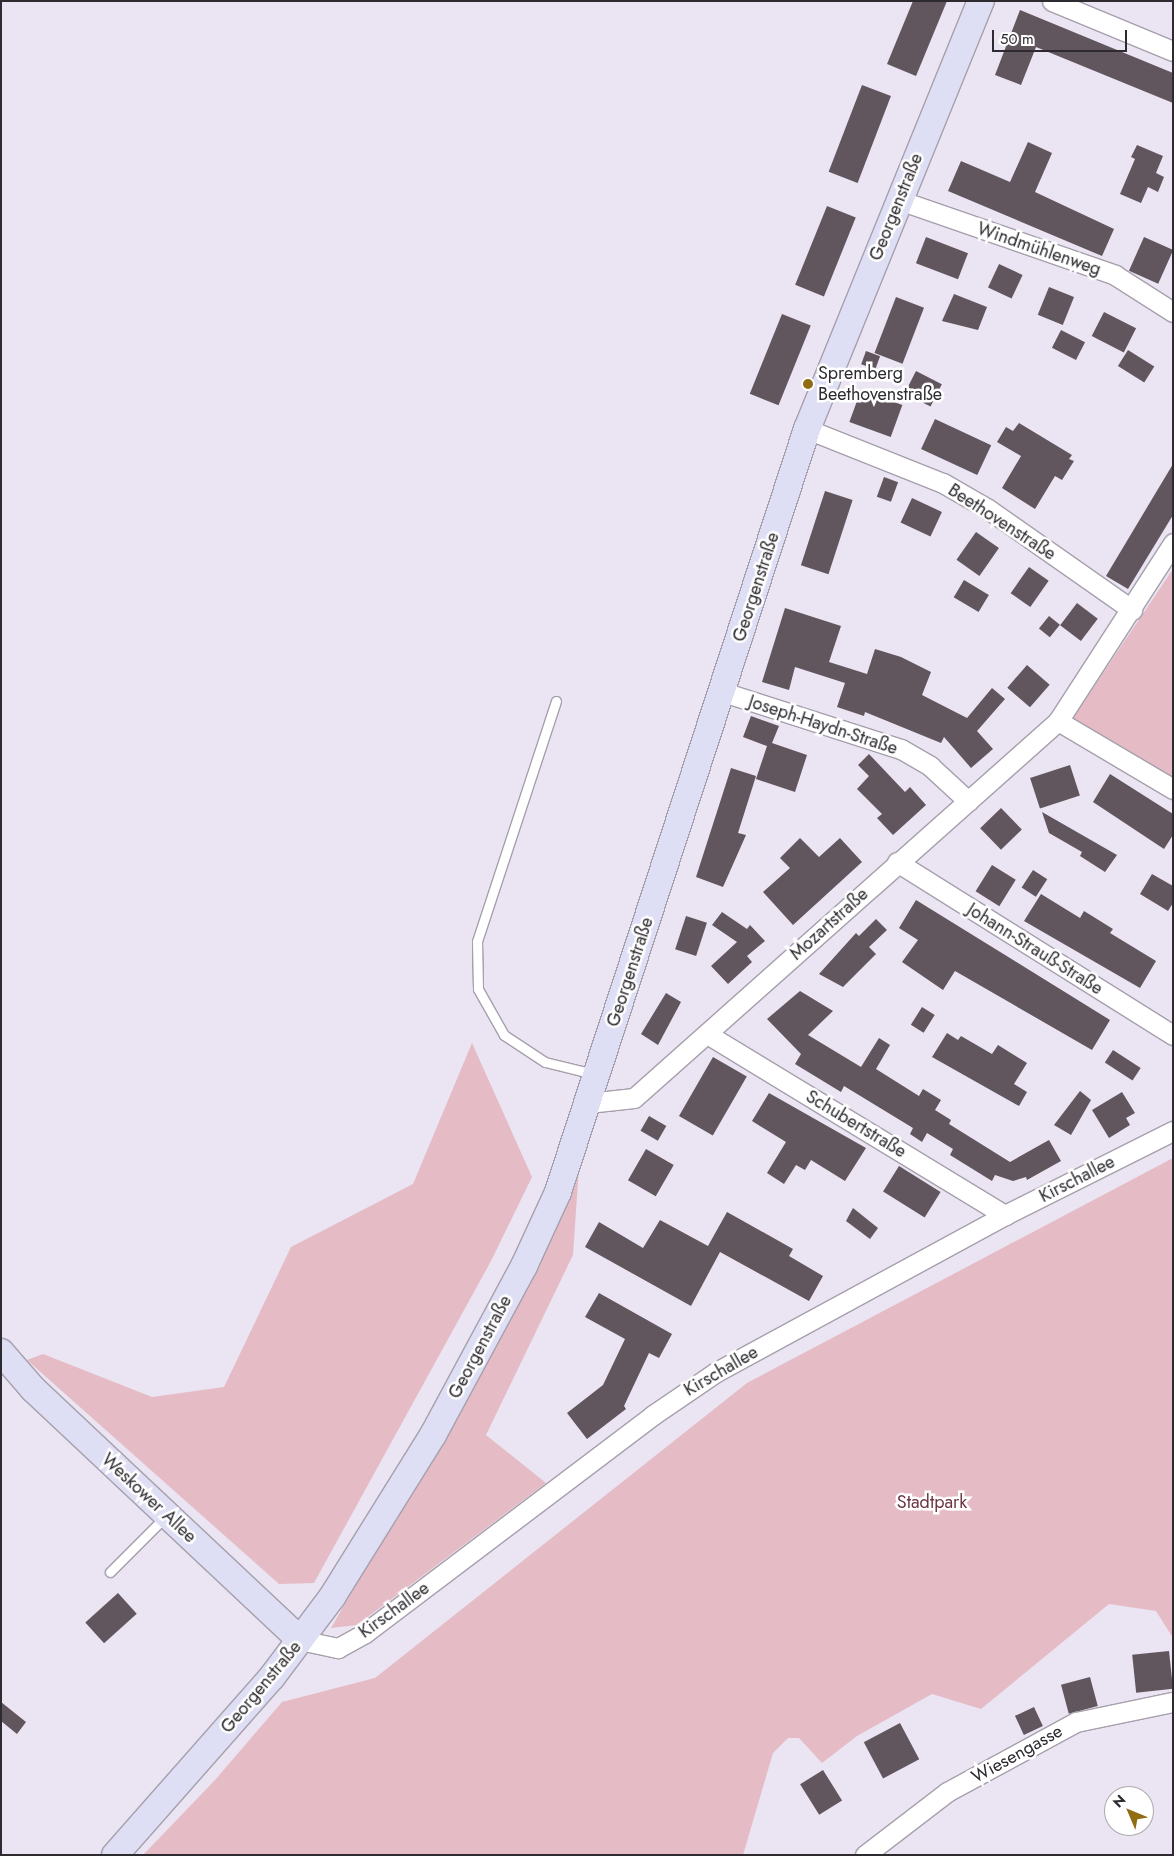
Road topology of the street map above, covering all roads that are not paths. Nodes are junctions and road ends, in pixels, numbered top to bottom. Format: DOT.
graph roads {
  1 [pos="981,1"];
  2 [pos="1052,1"];
  3 [pos="1173,51"];
  4 [pos="898,200"];
  5 [pos="1173,312"];
  6 [pos="807,429"];
  7 [pos="1173,543"];
  8 [pos="1132,610"];
  9 [pos="722,692"];
  10 [pos="556,702"];
  11 [pos="1058,721"];
  12 [pos="1173,789"];
  13 [pos="968,801"];
  14 [pos="897,862"];
  15 [pos="707,1034"];
  16 [pos="1173,1035"];
  17 [pos="597,1075"];
  18 [pos="588,1103"];
  19 [pos="1173,1131"];
  20 [pos="1005,1215"];
  21 [pos="1,1352"];
  22 [pos="167,1515"];
  23 [pos="110,1572"];
  24 [pos="300,1640"];
  25 [pos="1173,1702"];
  26 [pos="875,1851"];
  27 [pos="115,1855"];
  1 -- 4 [label="main road, Georgenstraße"];
  2 -- 3 [label="street"];
  4 -- 5 [label="street, Windmühlenweg"];
  4 -- 6 [label="main road, Georgenstraße"];
  6 -- 8 [label="street, Beethovenstraße"];
  6 -- 9 [label="main road, Georgenstraße"];
  7 -- 8 [label="street, Mozartstraße"];
  8 -- 11 [label="street, Mozartstraße"];
  9 -- 13 [label="street, Joseph-Haydn-Straße"];
  9 -- 17 [label="main road, Georgenstraße"];
  10 -- 17 [label="lane"];
  11 -- 12 [label="street"];
  11 -- 13 [label="street, Mozartstraße"];
  13 -- 14 [label="street, Mozartstraße"];
  14 -- 15 [label="street, Mozartstraße"];
  14 -- 16 [label="street, Johann-Strauß-Straße"];
  15 -- 18 [label="street, Mozartstraße"];
  15 -- 20 [label="street, Schubertstraße"];
  17 -- 18 [label="main road, Georgenstraße"];
  18 -- 24 [label="main road, Georgenstraße"];
  19 -- 20 [label="street, Kirschallee"];
  20 -- 24 [label="street, Kirschallee"];
  21 -- 22 [label="main road, Weskower Allee"];
  22 -- 23 [label="lane"];
  22 -- 24 [label="main road, Weskower Allee"];
  24 -- 27 [label="main road, Georgenstraße"];
  25 -- 26 [label="street, Wiesengasse"];
}
